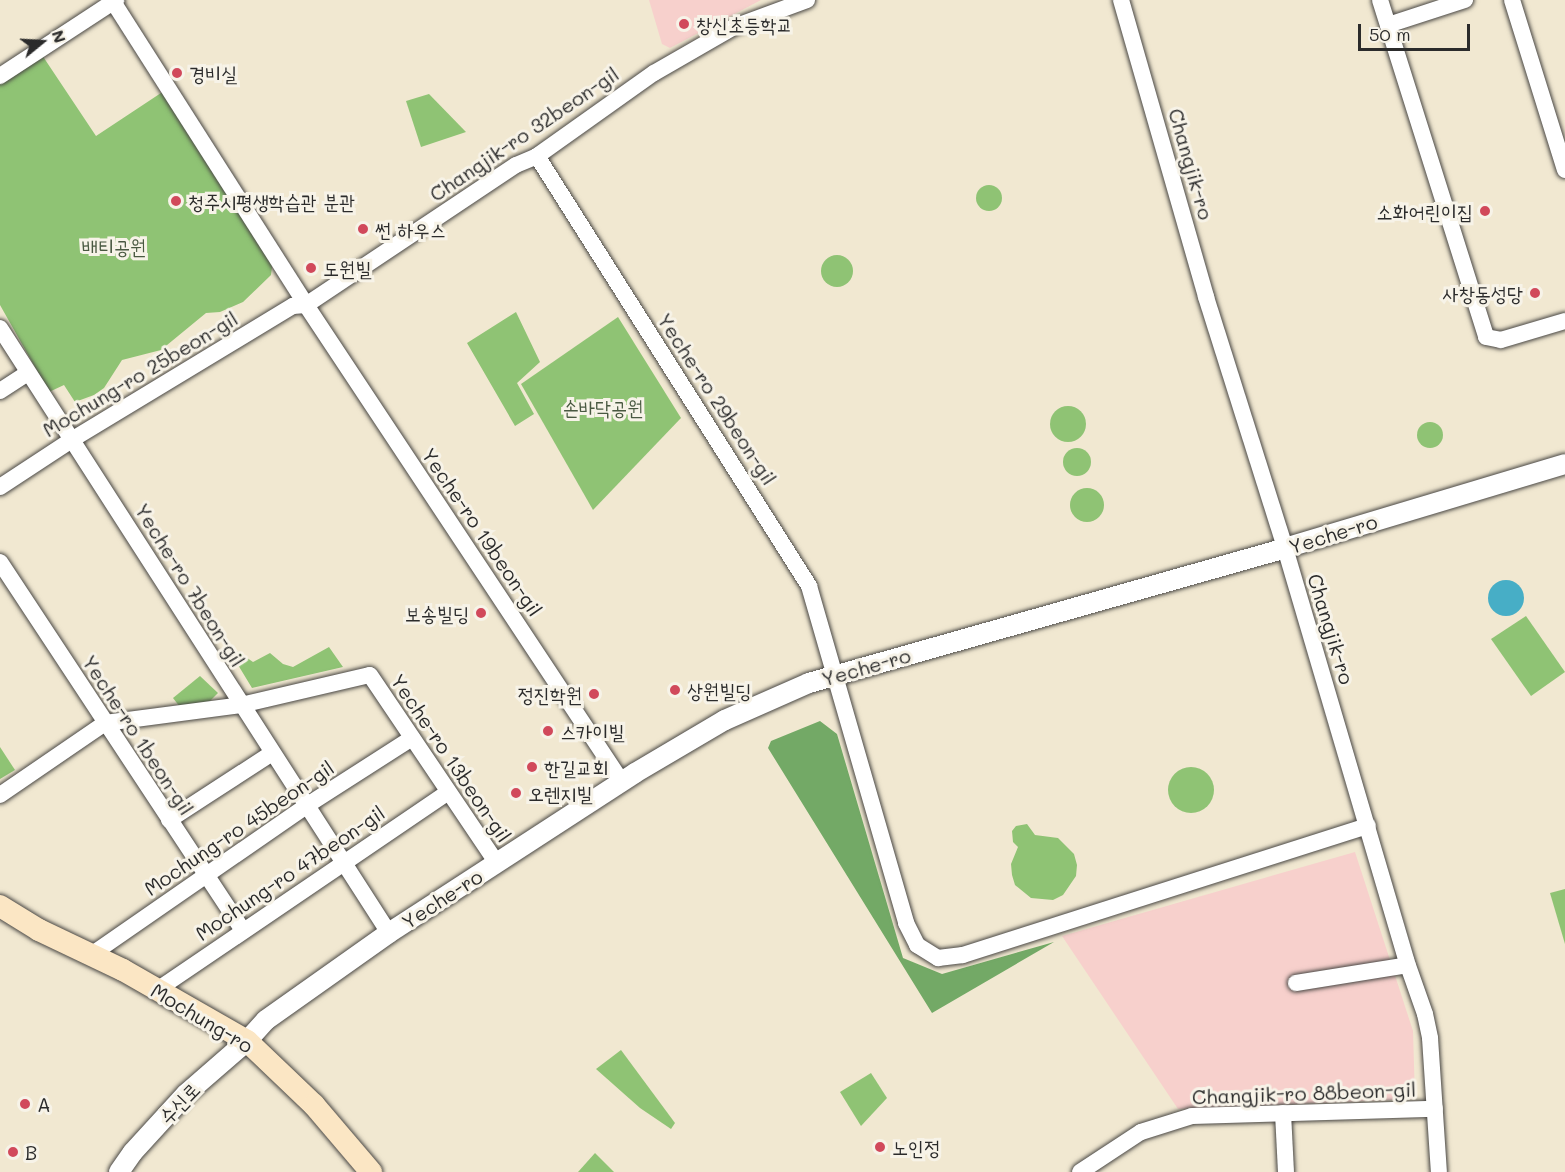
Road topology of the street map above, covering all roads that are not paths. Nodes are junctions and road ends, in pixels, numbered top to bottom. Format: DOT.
graph roads {
  1 [pos="807,0"];
  2 [pos="1121,0"];
  3 [pos="1380,0"];
  4 [pos="1465,0"];
  5 [pos="1512,0"];
  6 [pos="114,1"];
  7 [pos="1388,25"];
  8 [pos="0,76"];
  9 [pos="537,156"];
  10 [pos="1565,170"];
  11 [pos="306,305"];
  12 [pos="1565,321"];
  13 [pos="0,328"];
  14 [pos="28,373"];
  15 [pos="0,391"];
  16 [pos="74,439"];
  17 [pos="1565,464"];
  18 [pos="0,486"];
  19 [pos="1285,548"];
  20 [pos="0,562"];
  21 [pos="836,676"];
  22 [pos="241,705"];
  23 [pos="105,723"];
  24 [pos="412,738"];
  25 [pos="272,753"];
  26 [pos="622,782"];
  27 [pos="448,792"];
  28 [pos="0,795"];
  29 [pos="306,806"];
  30 [pos="170,820"];
  31 [pos="1368,826"];
  32 [pos="343,863"];
  33 [pos="497,863"];
  34 [pos="206,874"];
  35 [pos="0,906"];
  36 [pos="243,930"];
  37 [pos="389,933"];
  38 [pos="90,955"];
  39 [pos="1408,965"];
  40 [pos="1296,983"];
  41 [pos="157,990"];
  42 [pos="247,1041"];
  43 [pos="1435,1109"];
  44 [pos="1283,1113"];
  45 [pos="119,1172"];
  46 [pos="371,1172"];
  47 [pos="1080,1172"];
  48 [pos="1286,1172"];
  49 [pos="1439,1172"];
  1 -- 9 [label="street, Changjik-ro 32beon-gil"];
  2 -- 19 [label="street, Changjik-ro"];
  3 -- 7 [label="street"];
  4 -- 7 [label="street"];
  5 -- 10 [label="street"];
  6 -- 8 [label="street"];
  6 -- 11 [label="street, Yeche-ro 19beon-gil"];
  7 -- 12 [label="street"];
  9 -- 11 [label="street, Changjik-ro 32beon-gil"];
  9 -- 21 [label="street, Yeche-ro 29beon-gil"];
  11 -- 16 [label="street, Mochung-ro 25beon-gil"];
  11 -- 26 [label="street, Yeche-ro 19beon-gil"];
  13 -- 14 [label="street, Yeche-ro 7beon-gil"];
  14 -- 15 [label="street"];
  14 -- 16 [label="street, Yeche-ro 7beon-gil"];
  16 -- 18 [label="street, Mochung-ro 25beon-gil"];
  16 -- 22 [label="street, Yeche-ro 7beon-gil"];
  17 -- 19 [label="street, Yeche-ro"];
  19 -- 21 [label="street, Yeche-ro"];
  19 -- 31 [label="street, Changjik-ro"];
  20 -- 23 [label="street, Yeche-ro 1beon-gil"];
  21 -- 26 [label="street, Yeche-ro"];
  21 -- 31 [label="street, Yeche-ro 29beon-gil"];
  22 -- 23 [label="street"];
  22 -- 24 [label="street, Yeche-ro 13beon-gil"];
  22 -- 25 [label="street, Yeche-ro 7beon-gil"];
  23 -- 28 [label="street"];
  23 -- 30 [label="street, Yeche-ro 1beon-gil"];
  24 -- 27 [label="street, Yeche-ro 13beon-gil"];
  24 -- 29 [label="street, Mochung-ro 45beon-gil"];
  25 -- 29 [label="street, Yeche-ro 7beon-gil"];
  25 -- 30 [label="street"];
  26 -- 33 [label="street, Yeche-ro"];
  27 -- 32 [label="street, Mochung-ro 47beon-gil"];
  27 -- 33 [label="street, Yeche-ro 13beon-gil"];
  29 -- 32 [label="street, Yeche-ro 7beon-gil"];
  29 -- 34 [label="street, Mochung-ro 45beon-gil"];
  30 -- 34 [label="street, Yeche-ro 1beon-gil"];
  31 -- 39 [label="street, Changjik-ro"];
  32 -- 36 [label="street, Mochung-ro 47beon-gil"];
  32 -- 37 [label="street, Yeche-ro 7beon-gil"];
  33 -- 37 [label="street, Yeche-ro"];
  34 -- 36 [label="street, Yeche-ro 1beon-gil"];
  34 -- 38 [label="street, Mochung-ro 45beon-gil"];
  35 -- 38 [label="main road, Mochung-ro"];
  36 -- 41 [label="street, Mochung-ro 47beon-gil"];
  37 -- 42 [label="street, Yeche-ro"];
  38 -- 41 [label="main road, Mochung-ro"];
  39 -- 40 [label="street"];
  39 -- 43 [label="street, Changjik-ro"];
  41 -- 42 [label="main road, Mochung-ro"];
  42 -- 45 [label="street, 수신로"];
  42 -- 46 [label="main road, Mochung-ro"];
  43 -- 44 [label="street, Changjik-ro 88beon-gil"];
  43 -- 49 [label="street, Changjik-ro"];
  44 -- 47 [label="street, Changjik-ro 88beon-gil"];
  44 -- 48 [label="street"];
}
